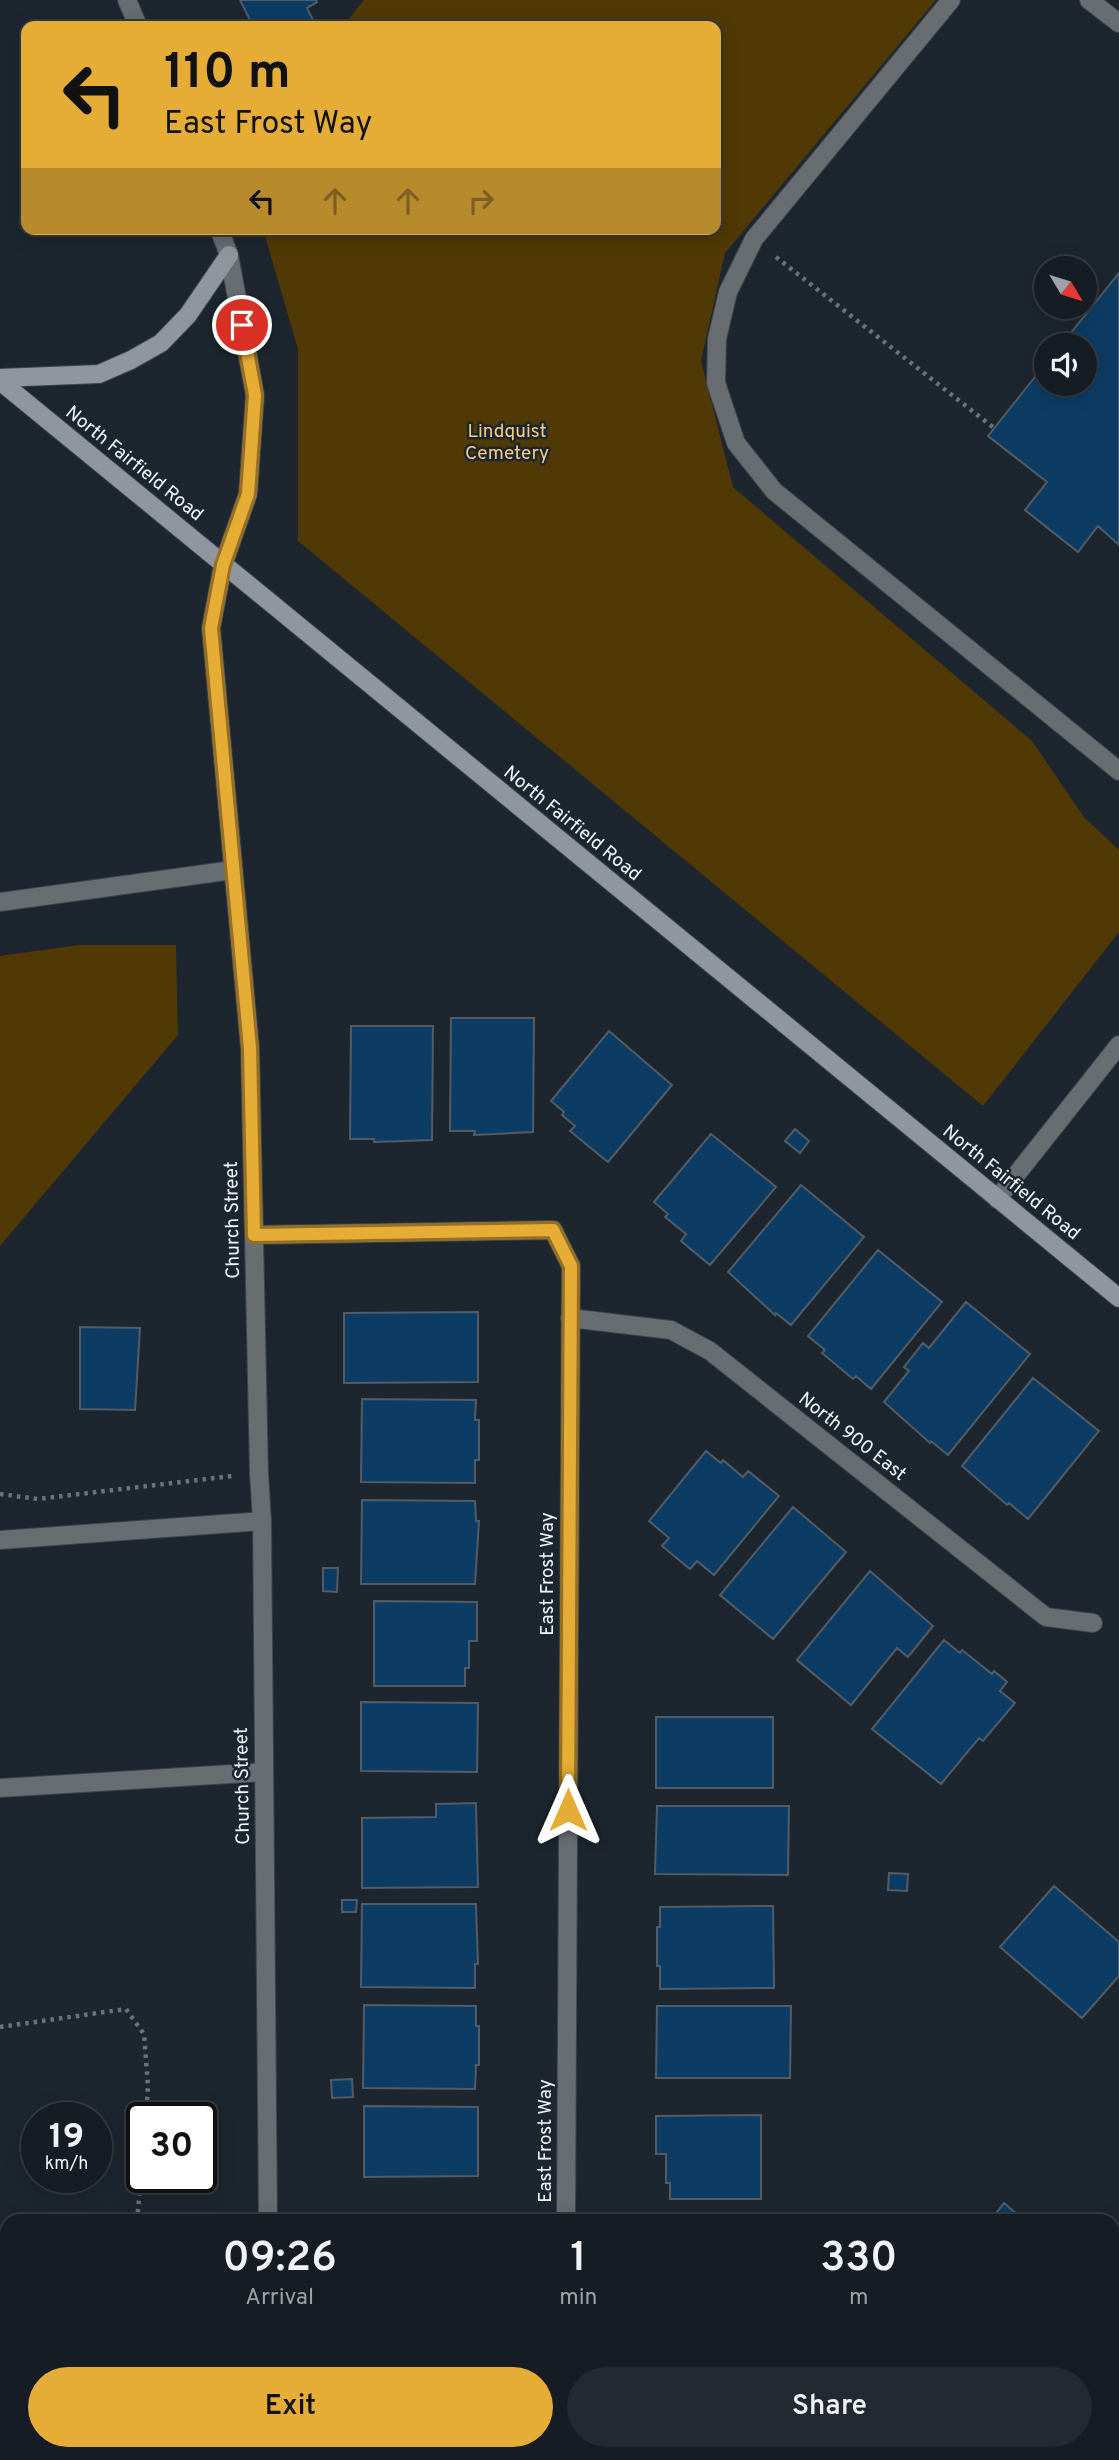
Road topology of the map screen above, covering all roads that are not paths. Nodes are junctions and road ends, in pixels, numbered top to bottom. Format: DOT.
graph roads {
  1 [pos="127,0"];
  2 [pos="950,0"];
  3 [pos="1089,0"];
  4 [pos="136,21"];
  5 [pos="1119,23"];
  6 [pos="221,235"];
  7 [pos="229,255"];
  8 [pos="0,379"];
  9 [pos="223,565"];
  10 [pos="1119,771"];
  11 [pos="233,870"];
  12 [pos="0,902"];
  13 [pos="1119,1045"];
  14 [pos="997,1199"];
  15 [pos="254,1235"];
  16 [pos="1119,1298"];
  17 [pos="570,1318"];
  18 [pos="262,1521"];
  19 [pos="0,1540"];
  20 [pos="1094,1623"];
  21 [pos="264,1772"];
  22 [pos="0,1788"];
  23 [pos="268,2214"];
  24 [pos="566,2214"];
  1 -- 4 [label="street"];
  2 -- 10 [label="street"];
  3 -- 5 [label="street"];
  6 -- 7 [label="street, Church Street"];
  7 -- 8 [label="main road"];
  7 -- 9 [label="street, Church Street"];
  8 -- 9 [label="main road, North Fairfield Road"];
  9 -- 11 [label="street, Church Street"];
  9 -- 14 [label="main road, North Fairfield Road"];
  11 -- 12 [label="street"];
  11 -- 15 [label="street, Church Street"];
  13 -- 14 [label="street"];
  14 -- 16 [label="main road, North Fairfield Road"];
  15 -- 17 [label="street, East Frost Way"];
  15 -- 18 [label="street, Church Street"];
  17 -- 20 [label="street, North 900 East"];
  17 -- 24 [label="street, East Frost Way"];
  18 -- 19 [label="street"];
  18 -- 21 [label="street, Church Street"];
  21 -- 22 [label="street"];
  21 -- 23 [label="street, Church Street"];
}
